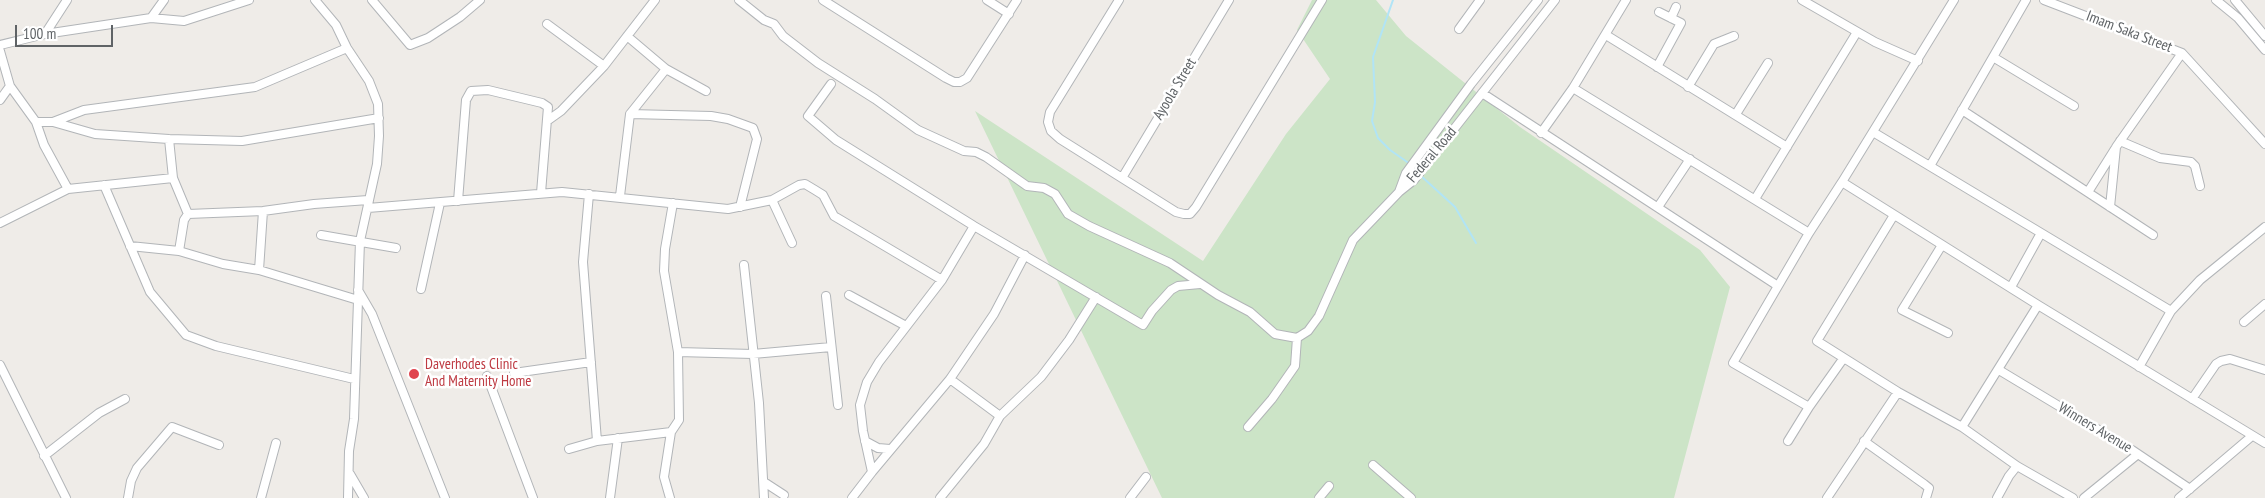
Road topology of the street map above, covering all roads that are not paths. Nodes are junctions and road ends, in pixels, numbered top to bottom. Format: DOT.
graph roads {
  1 [pos="67,0"];
  2 [pos="164,0"];
  3 [pos="249,0"];
  4 [pos="328,0"];
  5 [pos="372,0"];
  6 [pos="480,0"];
  7 [pos="740,0"];
  8 [pos="823,0"];
  9 [pos="987,0"];
  10 [pos="1017,0"];
  11 [pos="1118,0"];
  12 [pos="1229,0"];
  13 [pos="1322,0"];
  14 [pos="1480,0"];
  15 [pos="1538,0"];
  16 [pos="1556,0"];
  17 [pos="1626,0"];
  18 [pos="1803,0"];
  19 [pos="1954,0"];
  20 [pos="2026,0"];
  21 [pos="2044,0"];
  22 [pos="2216,0"];
  23 [pos="2236,0"];
  24 [pos="317,2"];
  25 [pos="650,2"];
  26 [pos="1676,7"];
  27 [pos="1659,12"];
  28 [pos="1009,14"];
  29 [pos="151,18"];
  30 [pos="1671,18"];
  31 [pos="546,24"];
  32 [pos="1459,29"];
  33 [pos="1857,32"];
  34 [pos="45,34"];
  35 [pos="1606,35"];
  36 [pos="627,36"];
  37 [pos="1734,36"];
  38 [pos="2265,36"];
  39 [pos="0,45"];
  40 [pos="347,48"];
  41 [pos="2265,50"];
  42 [pos="0,51"];
  43 [pos="2182,53"];
  44 [pos="1993,58"];
  45 [pos="1918,60"];
  46 [pos="1768,63"];
  47 [pos="604,66"];
  48 [pos="1657,67"];
  49 [pos="666,69"];
  50 [pos="831,84"];
  51 [pos="10,86"];
  52 [pos="1688,86"];
  53 [pos="1573,88"];
  54 [pos="706,91"];
  55 [pos="1482,93"];
  56 [pos="0,100"];
  57 [pos="2074,106"];
  58 [pos="1962,110"];
  59 [pos="630,114"];
  60 [pos="1736,114"];
  61 [pos="379,118"];
  62 [pos="547,121"];
  63 [pos="36,122"];
  64 [pos="53,122"];
  65 [pos="1873,132"];
  66 [pos="1541,133"];
  67 [pos="170,139"];
  68 [pos="2118,144"];
  69 [pos="2265,144"];
  70 [pos="1787,147"];
  71 [pos="1690,159"];
  72 [pos="1930,166"];
  73 [pos="173,178"];
  74 [pos="1122,178"];
  75 [pos="1842,182"];
  76 [pos="104,185"];
  77 [pos="2200,186"];
  78 [pos="68,189"];
  79 [pos="1399,192"];
  80 [pos="2088,192"];
  81 [pos="541,193"];
  82 [pos="589,194"];
  83 [pos="620,196"];
  84 [pos="1755,199"];
  85 [pos="772,200"];
  86 [pos="458,201"];
  87 [pos="440,203"];
  88 [pos="673,203"];
  89 [pos="368,204"];
  90 [pos="740,207"];
  91 [pos="2110,207"];
  92 [pos="1658,208"];
  93 [pos="263,211"];
  94 [pos="188,214"];
  95 [pos="1894,215"];
  96 [pos="0,223"];
  97 [pos="974,226"];
  98 [pos="2265,227"];
  99 [pos="1809,233"];
  100 [pos="2042,233"];
  101 [pos="321,235"];
  102 [pos="2153,235"];
  103 [pos="360,241"];
  104 [pos="792,244"];
  105 [pos="1942,245"];
  106 [pos="130,246"];
  107 [pos="396,248"];
  108 [pos="179,251"];
  109 [pos="1025,255"];
  110 [pos="744,265"];
  111 [pos="259,270"];
  112 [pos="942,280"];
  113 [pos="1201,284"];
  114 [pos="1778,286"];
  115 [pos="2010,287"];
  116 [pos="358,288"];
  117 [pos="421,289"];
  118 [pos="849,295"];
  119 [pos="826,296"];
  120 [pos="1096,297"];
  121 [pos="358,300"];
  122 [pos="2265,304"];
  123 [pos="2038,305"];
  124 [pos="2171,311"];
  125 [pos="2244,322"];
  126 [pos="906,326"];
  127 [pos="1948,333"];
  128 [pos="1297,338"];
  129 [pos="831,348"];
  130 [pos="678,352"];
  131 [pos="753,354"];
  132 [pos="1843,359"];
  133 [pos="591,362"];
  134 [pos="0,365"];
  135 [pos="2139,367"];
  136 [pos="1999,370"];
  137 [pos="2265,370"];
  138 [pos="514,373"];
  139 [pos="487,376"];
  140 [pos="354,379"];
  141 [pos="950,379"];
  142 [pos="1898,392"];
  143 [pos="125,399"];
  144 [pos="2192,399"];
  145 [pos="838,405"];
  146 [pos="1809,407"];
  147 [pos="1000,416"];
  148 [pos="1248,427"];
  149 [pos="1962,427"];
  150 [pos="671,432"];
  151 [pos="2252,436"];
  152 [pos="618,438"];
  153 [pos="597,441"];
  154 [pos="865,441"];
  155 [pos="1788,441"];
  156 [pos="1864,441"];
  157 [pos="276,443"];
  158 [pos="2265,443"];
  159 [pos="219,445"];
  160 [pos="569,449"];
  161 [pos="890,449"];
  162 [pos="2138,454"];
  163 [pos="44,456"];
  164 [pos="1373,465"];
  165 [pos="2017,466"];
  166 [pos="872,472"];
  167 [pos="350,474"];
  168 [pos="1146,477"];
  169 [pos="764,482"];
  170 [pos="1329,486"];
  171 [pos="2190,489"];
  172 [pos="784,494"];
  173 [pos="66,498"];
  174 [pos="128,498"];
  175 [pos="262,498"];
  176 [pos="348,498"];
  177 [pos="364,498"];
  178 [pos="445,498"];
  179 [pos="533,498"];
  180 [pos="610,498"];
  181 [pos="670,498"];
  182 [pos="764,498"];
  183 [pos="852,498"];
  184 [pos="940,498"];
  185 [pos="1130,498"];
  186 [pos="1319,498"];
  187 [pos="1411,498"];
  188 [pos="1827,498"];
  189 [pos="1926,498"];
  190 [pos="1997,498"];
  191 [pos="2073,498"];
  192 [pos="2084,498"];
  193 [pos="2179,498"];
  1 -- 34 [label="street"];
  2 -- 29 [label="street"];
  3 -- 29 [label="street"];
  4 -- 24 [label="street"];
  5 -- 6 [label="street"];
  7 -- 113 [label="street"];
  8 -- 28 [label="street"];
  9 -- 28 [label="street"];
  10 -- 28 [label="street"];
  11 -- 74 [label="street"];
  12 -- 74 [label="street, Ayoola Street"];
  13 -- 74 [label="street"];
  14 -- 32 [label="street"];
  15 -- 79 [label="street, Federal Road"];
  16 -- 55 [label="street, Federal Road"];
  17 -- 35 [label="street"];
  18 -- 33 [label="street"];
  19 -- 45 [label="street"];
  20 -- 44 [label="street"];
  21 -- 43 [label="street, Imam Saka Street"];
  22 -- 41 [label="street"];
  23 -- 38 [label="street"];
  24 -- 40 [label="street"];
  25 -- 36 [label="street"];
  26 -- 30 [label="street"];
  27 -- 30 [label="street"];
  29 -- 34 [label="street"];
  30 -- 48 [label="street"];
  31 -- 47 [label="street"];
  33 -- 45 [label="street"];
  33 -- 70 [label="street"];
  34 -- 39 [label="street"];
  35 -- 48 [label="street"];
  35 -- 53 [label="street"];
  36 -- 47 [label="street"];
  36 -- 49 [label="street"];
  37 -- 52 [label="street"];
  40 -- 61 [label="street"];
  40 -- 64 [label="street"];
  42 -- 51 [label="street"];
  43 -- 68 [label="street"];
  43 -- 69 [label="street, Imam Saka Street"];
  44 -- 57 [label="street"];
  44 -- 58 [label="street"];
  45 -- 65 [label="street"];
  46 -- 60 [label="street"];
  47 -- 62 [label="street"];
  48 -- 52 [label="street"];
  49 -- 54 [label="street"];
  49 -- 59 [label="street"];
  50 -- 97 [label="street"];
  51 -- 56 [label="street"];
  51 -- 63 [label="street"];
  52 -- 60 [label="street"];
  53 -- 66 [label="street"];
  53 -- 71 [label="street"];
  55 -- 66 [label="street"];
  55 -- 79 [label="street, Federal Road"];
  58 -- 72 [label="street"];
  58 -- 80 [label="street"];
  59 -- 83 [label="street"];
  59 -- 90 [label="street"];
  60 -- 70 [label="street"];
  61 -- 67 [label="street"];
  61 -- 89 [label="street"];
  62 -- 81 [label="street"];
  62 -- 86 [label="street"];
  63 -- 64 [label="street"];
  63 -- 78 [label="street"];
  64 -- 67 [label="street"];
  65 -- 72 [label="street"];
  65 -- 75 [label="street"];
  66 -- 92 [label="street"];
  67 -- 73 [label="street"];
  68 -- 77 [label="street"];
  68 -- 80 [label="street"];
  68 -- 91 [label="street"];
  70 -- 84 [label="street"];
  71 -- 84 [label="street"];
  71 -- 92 [label="street"];
  72 -- 100 [label="street"];
  73 -- 76 [label="street"];
  73 -- 94 [label="street"];
  75 -- 95 [label="street"];
  75 -- 99 [label="street"];
  76 -- 78 [label="street"];
  76 -- 106 [label="street"];
  78 -- 96 [label="street"];
  79 -- 128 [label="street"];
  80 -- 91 [label="street"];
  81 -- 82 [label="street"];
  81 -- 86 [label="street"];
  82 -- 83 [label="street"];
  82 -- 133 [label="street"];
  83 -- 88 [label="street"];
  84 -- 99 [label="street"];
  85 -- 90 [label="street"];
  85 -- 104 [label="street"];
  85 -- 112 [label="street"];
  86 -- 87 [label="street"];
  87 -- 89 [label="street"];
  87 -- 117 [label="street"];
  88 -- 90 [label="street"];
  88 -- 130 [label="street"];
  89 -- 93 [label="street"];
  89 -- 103 [label="street"];
  91 -- 102 [label="street"];
  92 -- 114 [label="street"];
  93 -- 94 [label="street"];
  93 -- 111 [label="street"];
  94 -- 108 [label="street"];
  95 -- 105 [label="street"];
  95 -- 132 [label="street"];
  97 -- 109 [label="street"];
  97 -- 112 [label="street"];
  98 -- 124 [label="street"];
  99 -- 114 [label="street"];
  100 -- 115 [label="street"];
  100 -- 124 [label="street"];
  101 -- 103 [label="street"];
  103 -- 107 [label="street"];
  103 -- 116 [label="street"];
  105 -- 115 [label="street"];
  105 -- 127 [label="street"];
  106 -- 108 [label="street"];
  106 -- 140 [label="street"];
  108 -- 111 [label="street"];
  109 -- 120 [label="street"];
  109 -- 141 [label="street"];
  110 -- 131 [label="street"];
  111 -- 121 [label="street"];
  112 -- 126 [label="street"];
  113 -- 120 [label="street"];
  113 -- 128 [label="street"];
  114 -- 146 [label="street"];
  115 -- 123 [label="street"];
  116 -- 121 [label="street"];
  116 -- 178 [label="street"];
  118 -- 126 [label="street"];
  119 -- 129 [label="street"];
  120 -- 147 [label="street"];
  121 -- 140 [label="street"];
  122 -- 125 [label="street"];
  123 -- 135 [label="street"];
  123 -- 136 [label="street"];
  124 -- 135 [label="street"];
  126 -- 154 [label="street"];
  128 -- 148 [label="street"];
  129 -- 131 [label="street"];
  129 -- 145 [label="street"];
  130 -- 131 [label="street"];
  130 -- 150 [label="street"];
  131 -- 169 [label="street"];
  132 -- 142 [label="street"];
  132 -- 146 [label="street"];
  133 -- 138 [label="street"];
  133 -- 153 [label="street"];
  134 -- 163 [label="street"];
  135 -- 144 [label="street"];
  136 -- 149 [label="street"];
  136 -- 162 [label="street, Winners Avenue"];
  137 -- 144 [label="street"];
  139 -- 179 [label="street"];
  140 -- 167 [label="street"];
  141 -- 147 [label="street"];
  141 -- 161 [label="street"];
  142 -- 149 [label="street"];
  142 -- 156 [label="street"];
  143 -- 163 [label="street"];
  144 -- 151 [label="street"];
  146 -- 155 [label="street"];
  147 -- 184 [label="street"];
  149 -- 165 [label="street"];
  150 -- 152 [label="street"];
  150 -- 181 [label="street"];
  151 -- 158 [label="street"];
  151 -- 171 [label="street"];
  152 -- 153 [label="street"];
  152 -- 180 [label="street"];
  153 -- 160 [label="street"];
  154 -- 161 [label="street"];
  154 -- 166 [label="street"];
  156 -- 188 [label="street"];
  156 -- 189 [label="street"];
  157 -- 175 [label="street"];
  159 -- 174 [label="street"];
  161 -- 166 [label="street"];
  162 -- 171 [label="street, Winners Avenue"];
  162 -- 192 [label="street"];
  163 -- 173 [label="street"];
  164 -- 187 [label="street"];
  165 -- 190 [label="street"];
  165 -- 191 [label="street"];
  166 -- 183 [label="street"];
  167 -- 176 [label="street"];
  167 -- 177 [label="street"];
  168 -- 185 [label="street"];
  169 -- 172 [label="street"];
  169 -- 182 [label="street"];
  170 -- 186 [label="street"];
  171 -- 193 [label="street"];
}
